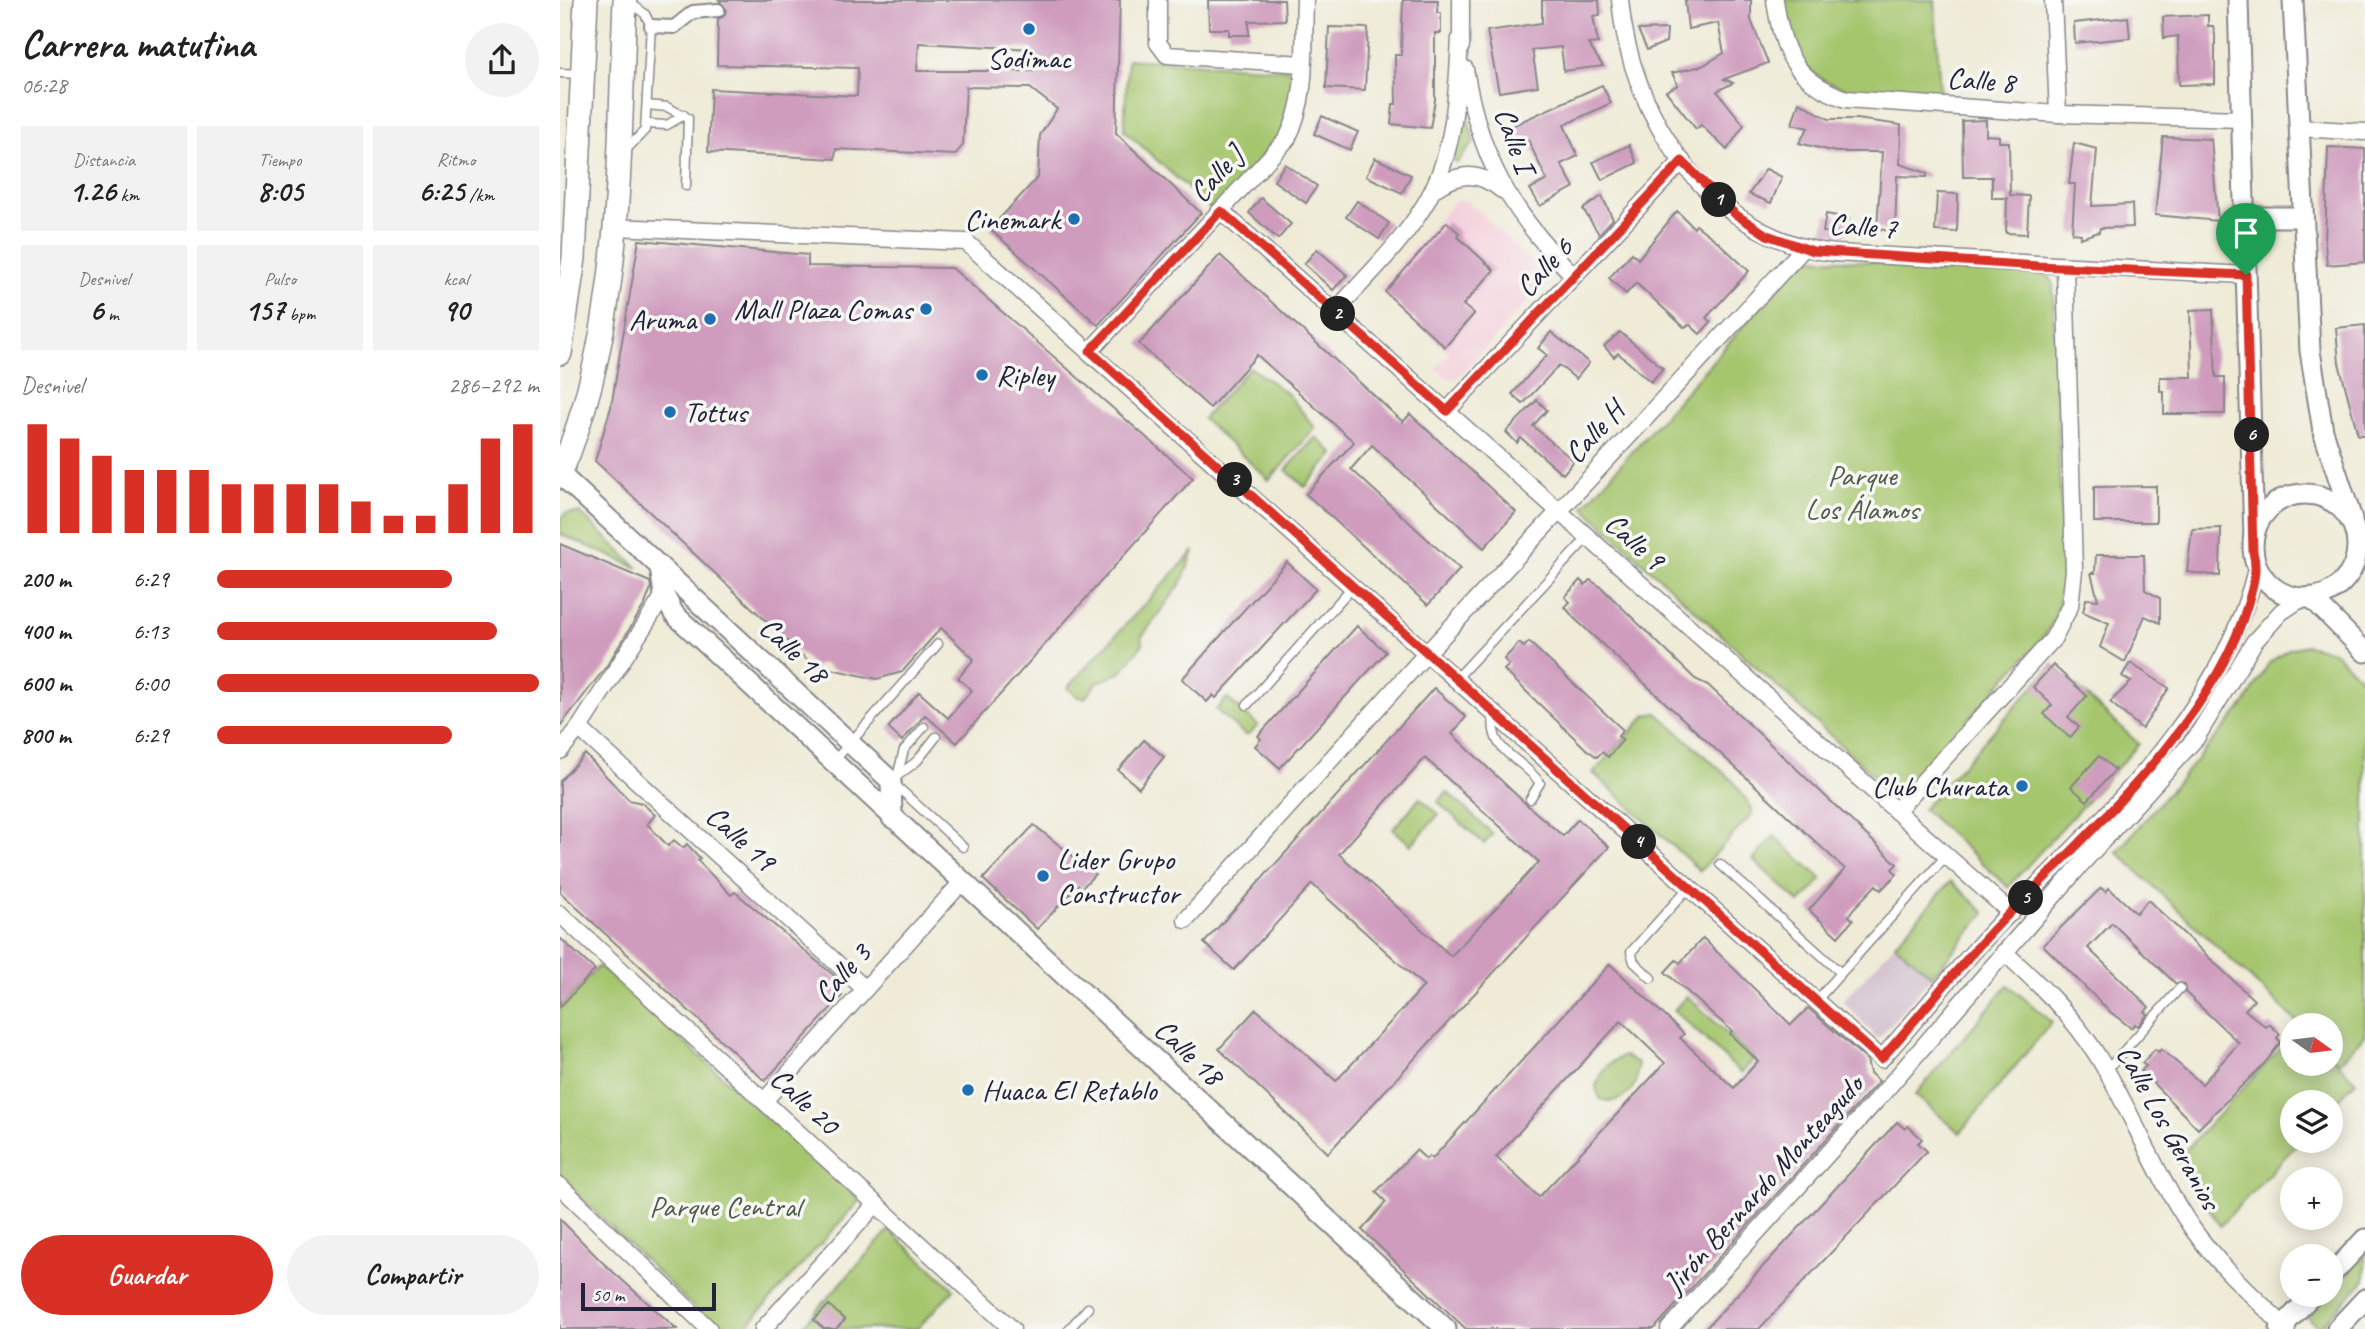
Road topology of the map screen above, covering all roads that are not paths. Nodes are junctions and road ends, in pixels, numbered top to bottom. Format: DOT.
graph roads {
  1 [pos="586,0"];
  2 [pos="626,0"];
  3 [pos="1158,0"];
  4 [pos="1305,0"];
  5 [pos="1461,0"];
  6 [pos="1620,0"];
  7 [pos="1774,0"];
  8 [pos="2053,0"];
  9 [pos="2238,0"];
  10 [pos="2292,0"];
  11 [pos="718,10"];
  12 [pos="650,26"];
  13 [pos="1460,38"];
  14 [pos="1303,64"];
  15 [pos="571,74"];
  16 [pos="647,105"];
  17 [pos="2058,114"];
  18 [pos="684,115"];
  19 [pos="2243,119"];
  20 [pos="646,124"];
  21 [pos="2300,128"];
  22 [pos="2365,132"];
  23 [pos="618,158"];
  24 [pos="1682,161"];
  25 [pos="686,186"];
  26 [pos="1434,189"];
  27 [pos="1504,192"];
  28 [pos="1221,211"];
  29 [pos="2245,217"];
  30 [pos="2302,217"];
  31 [pos="615,228"];
  32 [pos="1803,248"];
  33 [pos="567,258"];
  34 [pos="613,260"];
  35 [pos="2065,268"];
  36 [pos="1574,275"];
  37 [pos="2246,275"];
  38 [pos="1335,312"];
  39 [pos="1090,351"];
  40 [pos="560,353"];
  41 [pos="1447,411"];
  42 [pos="560,474"];
  43 [pos="1559,511"];
  44 [pos="2352,519"];
  45 [pos="1588,537"];
  46 [pos="2253,537"];
  47 [pos="2361,550"];
  48 [pos="2257,566"];
  49 [pos="660,567"];
  50 [pos="1353,586"];
  51 [pos="664,595"];
  52 [pos="2307,598"];
  53 [pos="937,644"];
  54 [pos="2365,652"];
  55 [pos="1427,653"];
  56 [pos="1456,679"];
  57 [pos="1247,705"];
  58 [pos="1494,713"];
  59 [pos="924,727"];
  60 [pos="579,728"];
  61 [pos="936,737"];
  62 [pos="849,743"];
  63 [pos="560,751"];
  64 [pos="833,762"];
  65 [pos="894,777"];
  66 [pos="1530,799"];
  67 [pos="1896,811"];
  68 [pos="892,818"];
  69 [pos="963,847"];
  70 [pos="1946,856"];
  71 [pos="1720,864"];
  72 [pos="962,882"];
  73 [pos="1689,887"];
  74 [pos="2011,913"];
  75 [pos="560,914"];
  76 [pos="1186,920"];
  77 [pos="2004,952"];
  78 [pos="1841,973"];
  79 [pos="1651,978"];
  80 [pos="2180,988"];
  81 [pos="864,989"];
  82 [pos="1816,1001"];
  83 [pos="2106,1071"];
  84 [pos="764,1101"];
  85 [pos="560,1186"];
  86 [pos="876,1204"];
  87 [pos="2365,1239"];
  88 [pos="2343,1262"];
  89 [pos="2365,1300"];
  90 [pos="2301,1307"];
  91 [pos="1088,1308"];
  92 [pos="2283,1328"];
  93 [pos="709,1329"];
  94 [pos="763,1329"];
  95 [pos="1012,1329"];
  96 [pos="1069,1329"];
  97 [pos="1446,1329"];
  98 [pos="1670,1329"];
  99 [pos="2337,1329"];
  1 -- 15 [label="main road"];
  2 -- 12 [label="lane"];
  2 -- 23 [label="main road"];
  3 -- 14 [label="street"];
  4 -- 14 [label="street, Calle J"];
  5 -- 13 [label="street, Calle I"];
  6 -- 24 [label="street, Calle 7"];
  7 -- 17 [label="street, Calle 8"];
  8 -- 17 [label="street"];
  9 -- 19 [label="street"];
  10 -- 21 [label="street"];
  11 -- 12 [label="street"];
  12 -- 16 [label="lane"];
  13 -- 26 [label="street"];
  13 -- 27 [label="street, Calle I"];
  14 -- 28 [label="street, Calle J"];
  15 -- 33 [label="main road"];
  16 -- 18 [label="lane"];
  16 -- 20 [label="lane"];
  17 -- 19 [label="street, Calle 8"];
  18 -- 20 [label="lane"];
  18 -- 25 [label="lane"];
  19 -- 29 [label="street"];
  20 -- 23 [label="lane"];
  21 -- 22 [label="street"];
  21 -- 30 [label="street"];
  23 -- 31 [label="main road"];
  24 -- 32 [label="street, Calle 7"];
  24 -- 36 [label="street, Calle 6"];
  26 -- 27 [label="street"];
  26 -- 38 [label="street"];
  27 -- 36 [label="street, Calle I"];
  28 -- 38 [label="street, Calle 9"];
  28 -- 39 [label="street, Calle J"];
  29 -- 30 [label="street"];
  29 -- 37 [label="street"];
  30 -- 44 [label="street"];
  31 -- 34 [label="main road"];
  31 -- 39 [label="street"];
  32 -- 35 [label="street, Calle 7"];
  32 -- 43 [label="street, Calle H"];
  33 -- 34 [label="main road"];
  33 -- 40 [label="main road"];
  34 -- 42 [label="main road"];
  35 -- 37 [label="street, Calle 7"];
  35 -- 67 [label="street"];
  36 -- 41 [label="street, Calle 6"];
  37 -- 46 [label="street"];
  38 -- 41 [label="street, Calle 9"];
  39 -- 50 [label="street"];
  41 -- 43 [label="street, Calle 9"];
  42 -- 49 [label="street, Calle 18"];
  43 -- 45 [label="street, Calle 9"];
  43 -- 55 [label="street, Calle H"];
  44 -- 46 [label="street"];
  44 -- 47 [label="street"];
  45 -- 56 [label="lane"];
  45 -- 67 [label="street, Calle 9"];
  46 -- 48 [label="street"];
  47 -- 52 [label="street"];
  48 -- 52 [label="street"];
  48 -- 74 [label="street, Jirón Bernardo Monteagudo"];
  49 -- 51 [label="street, Calle 18"];
  49 -- 62 [label="street, Calle 18"];
  50 -- 55 [label="street"];
  50 -- 57 [label="lane"];
  51 -- 60 [label="street"];
  51 -- 64 [label="street, Calle 18"];
  52 -- 54 [label="street"];
  52 -- 77 [label="street, Jirón Bernardo Monteagudo"];
  53 -- 62 [label="lane"];
  55 -- 56 [label="street"];
  55 -- 76 [label="street, Calle H"];
  56 -- 58 [label="street"];
  58 -- 66 [label="lane"];
  58 -- 73 [label="street"];
  59 -- 65 [label="lane"];
  60 -- 63 [label="street"];
  60 -- 81 [label="street, Calle 19"];
  61 -- 65 [label="lane"];
  62 -- 64 [label="lane"];
  62 -- 65 [label="street, Calle 18"];
  64 -- 68 [label="street, Calle 18"];
  65 -- 68 [label="street"];
  65 -- 69 [label="lane"];
  67 -- 70 [label="street, Calle 9"];
  68 -- 72 [label="street, Calle 18"];
  70 -- 74 [label="street, Calle 9"];
  70 -- 78 [label="lane"];
  71 -- 78 [label="lane"];
  72 -- 81 [label="street, Calle 3"];
  72 -- 97 [label="street, Calle 18"];
  73 -- 79 [label="lane"];
  73 -- 82 [label="street"];
  74 -- 82 [label="street, Jirón Bernardo Monteagudo"];
  75 -- 84 [label="street, Calle 20"];
  77 -- 83 [label="street, Calle Los Geranios"];
  77 -- 98 [label="street, Jirón Bernardo Monteagudo"];
  78 -- 82 [label="lane"];
  80 -- 83 [label="lane"];
  81 -- 84 [label="street, Calle 3"];
  83 -- 92 [label="street, Calle Los Geranios"];
  84 -- 86 [label="street, Calle 20"];
  85 -- 93 [label="street"];
  86 -- 94 [label="street"];
  86 -- 95 [label="street, Calle 20"];
  87 -- 88 [label="street"];
  89 -- 99 [label="street"];
  90 -- 92 [label="street"];
  91 -- 96 [label="lane"];
}
